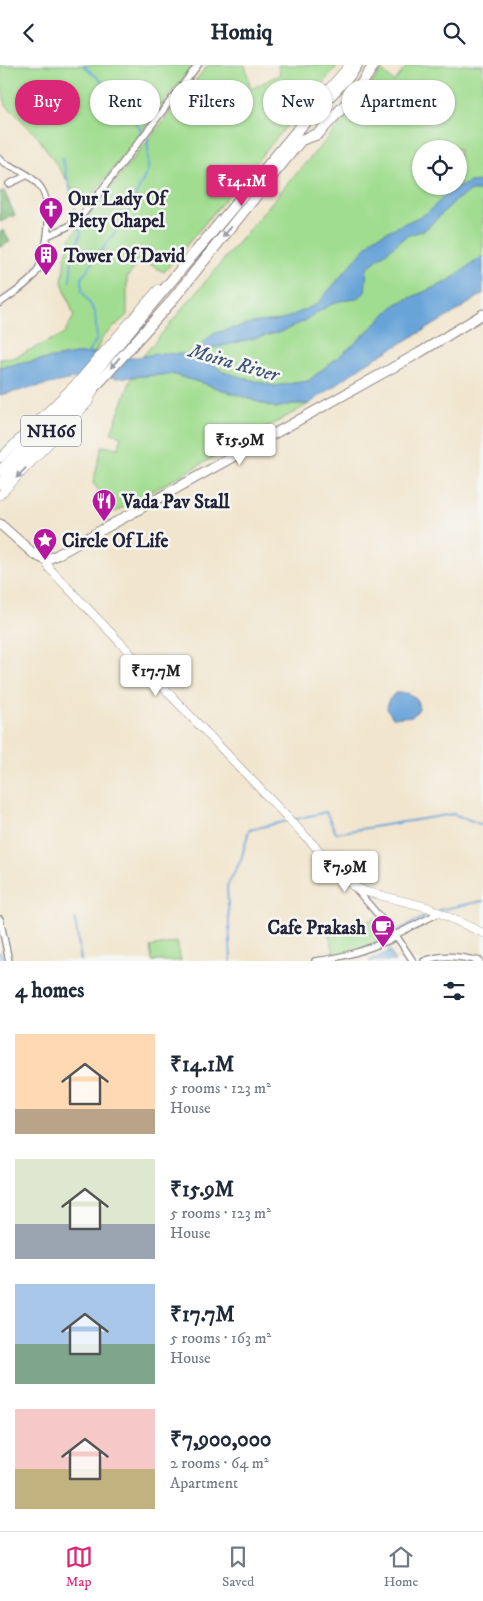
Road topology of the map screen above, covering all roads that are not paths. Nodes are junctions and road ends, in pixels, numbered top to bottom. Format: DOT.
graph roads {
  1 [pos="198,65"];
  2 [pos="348,65"];
  3 [pos="357,65"];
  4 [pos="374,65"];
  5 [pos="0,159"];
  6 [pos="28,175"];
  7 [pos="9,184"];
  8 [pos="47,236"];
  9 [pos="0,303"];
  10 [pos="483,314"];
  11 [pos="121,335"];
  12 [pos="96,380"];
  13 [pos="0,458"];
  14 [pos="0,471"];
  15 [pos="0,484"];
  16 [pos="0,495"];
  17 [pos="0,524"];
  18 [pos="46,560"];
  19 [pos="353,886"];
  20 [pos="436,912"];
  21 [pos="0,919"];
  22 [pos="483,933"];
  23 [pos="396,937"];
  24 [pos="9,961"];
  25 [pos="315,961"];
  26 [pos="319,961"];
  27 [pos="412,961"];
  28 [pos="424,961"];
  29 [pos="480,961"];
  1 -- 8 [label="street"];
  2 -- 11 [label="street"];
  3 -- 11 [label="highway, NH66"];
  4 -- 12 [label="highway, NH66, one-way"];
  5 -- 6 [label="street"];
  6 -- 7 [label="street"];
  6 -- 8 [label="street"];
  8 -- 9 [label="street"];
  10 -- 18 [label="main road"];
  11 -- 12 [label="highway, NH66"];
  11 -- 13 [label="street"];
  12 -- 14 [label="highway, NH66"];
  12 -- 15 [label="highway, NH66"];
  12 -- 16 [label="street, one-way"];
  17 -- 18 [label="main road"];
  18 -- 19 [label="street"];
  19 -- 20 [label="street"];
  19 -- 23 [label="street"];
  20 -- 22 [label="street"];
  20 -- 23 [label="street"];
  21 -- 24 [label="street"];
  23 -- 26 [label="street"];
  23 -- 27 [label="street"];
  25 -- 26 [label="street"];
  28 -- 29 [label="street"];
}
